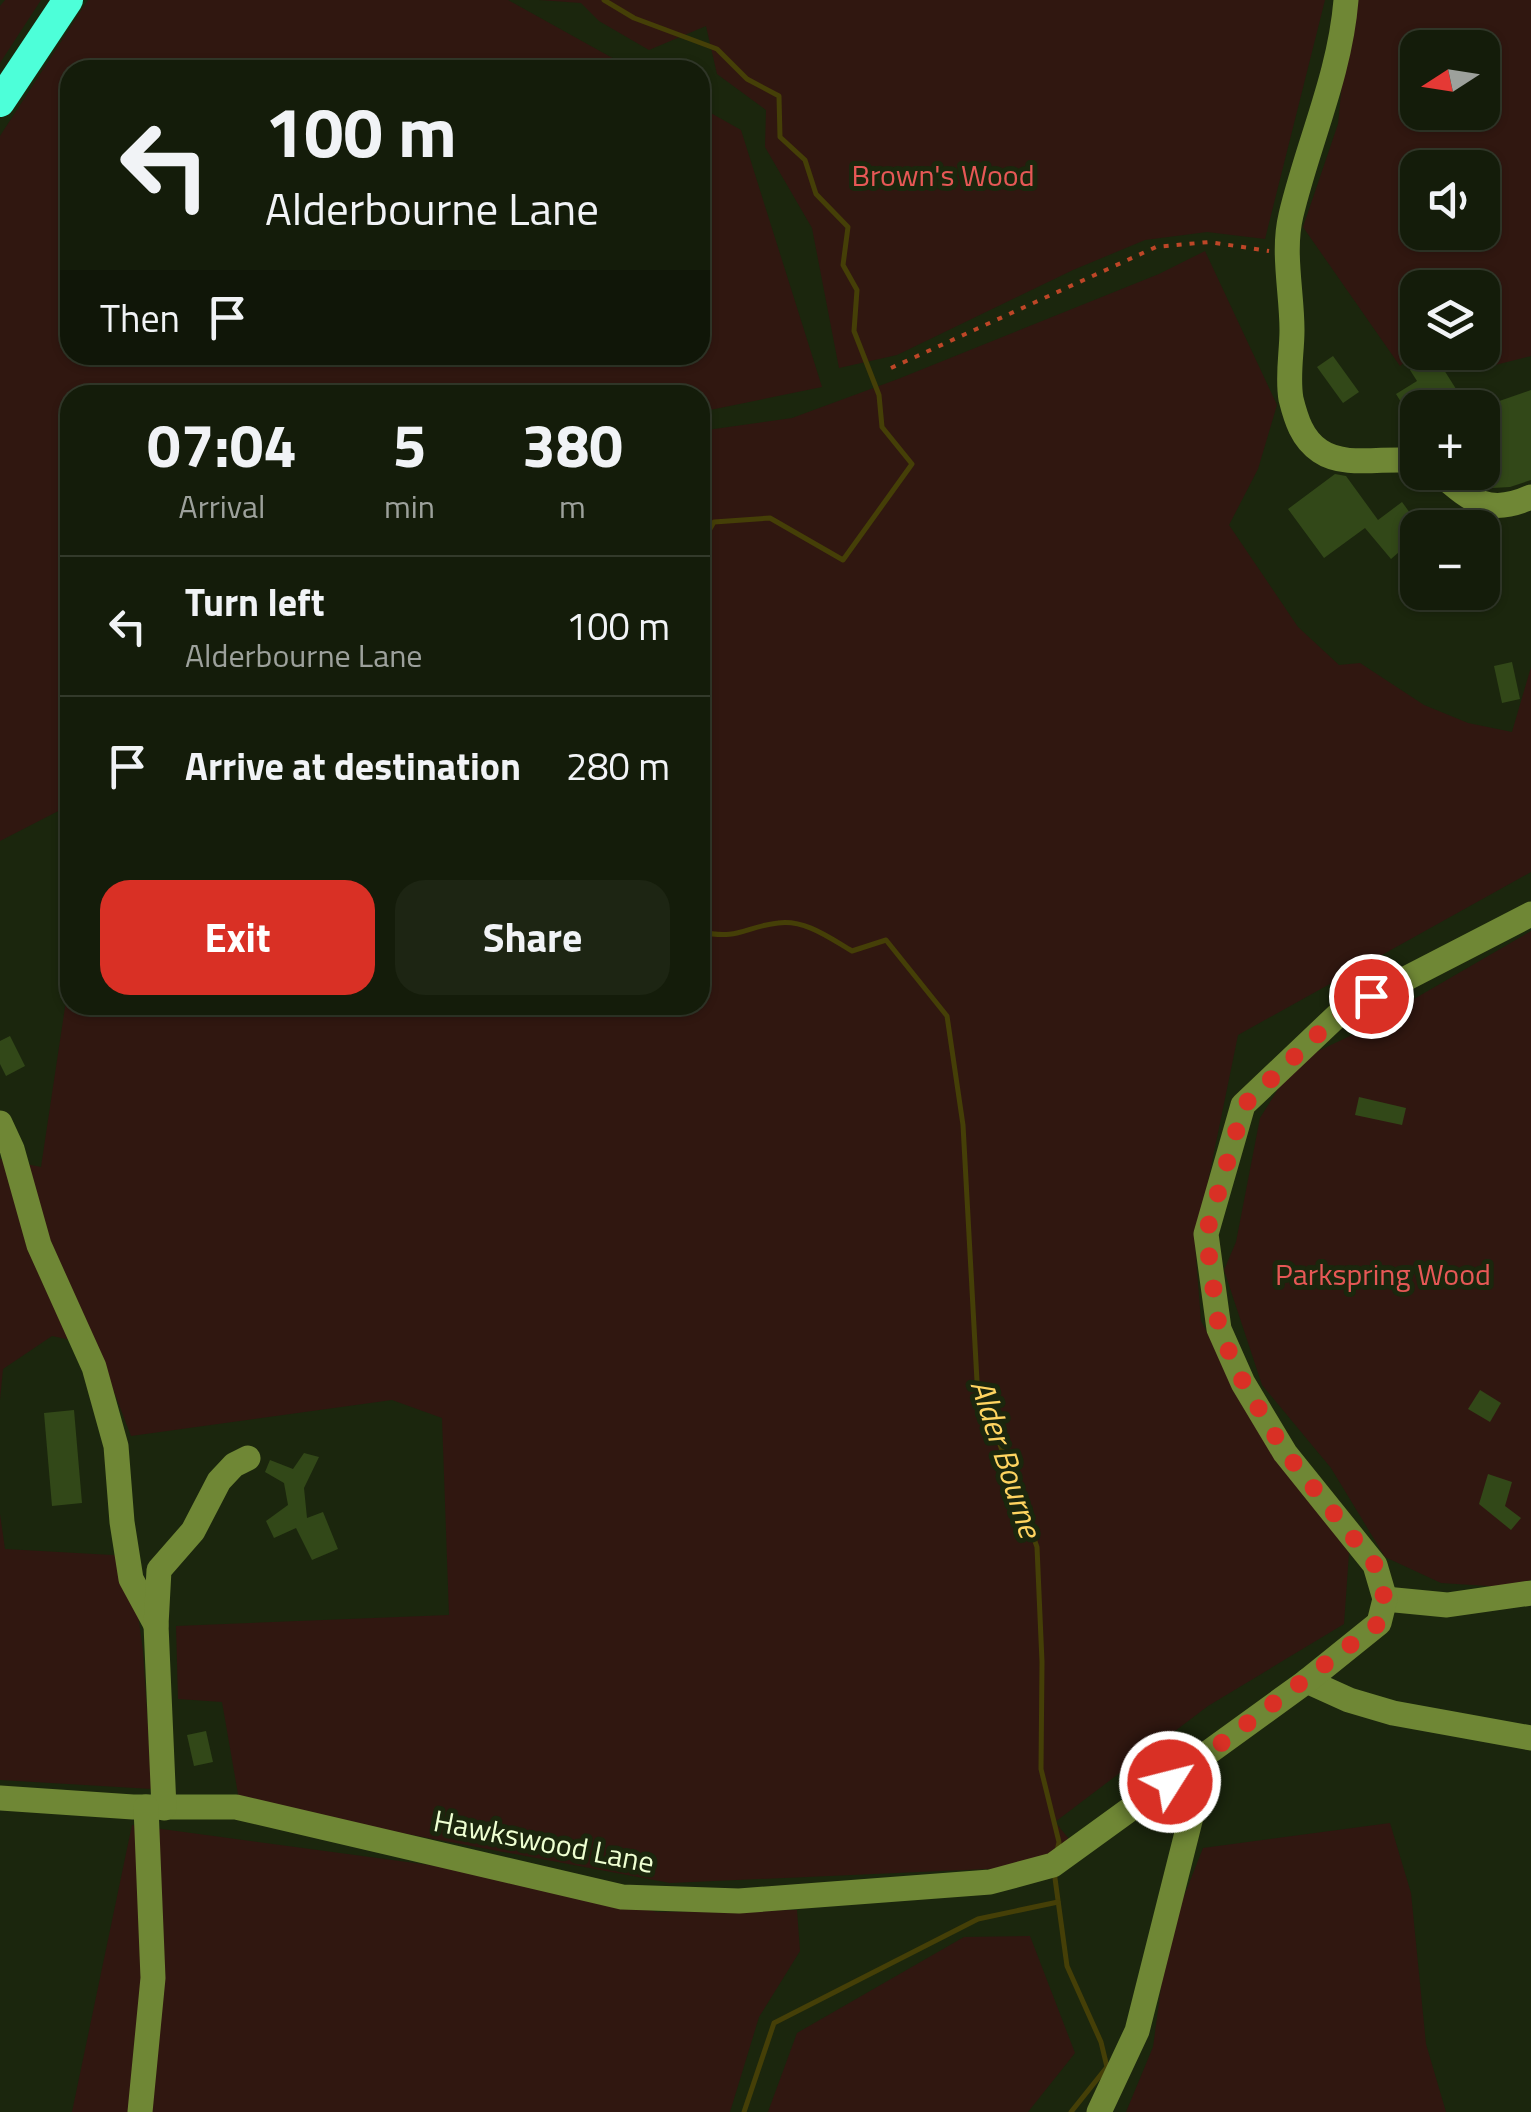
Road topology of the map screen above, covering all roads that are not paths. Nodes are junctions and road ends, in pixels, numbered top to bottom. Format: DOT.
graph roads {
  1 [pos="68,0"];
  2 [pos="1346,0"];
  3 [pos="0,102"];
  4 [pos="1400,461"];
  5 [pos="1459,490"];
  6 [pos="1531,497"];
  7 [pos="1531,914"];
  8 [pos="0,1123"];
  9 [pos="248,1458"];
  10 [pos="1531,1593"];
  11 [pos="1385,1600"];
  12 [pos="156,1625"];
  13 [pos="1307,1681"];
  14 [pos="1531,1738"];
  15 [pos="1170,1782"];
  16 [pos="0,1798"];
  17 [pos="154,1808"];
  18 [pos="140,2112"];
  19 [pos="1098,2112"];
  1 -- 3 [label="highway"];
  2 -- 4 [label="street"];
  5 -- 6 [label="street"];
  7 -- 11 [label="street"];
  8 -- 12 [label="street"];
  9 -- 12 [label="street"];
  10 -- 11 [label="street"];
  11 -- 13 [label="street, Hawkswood Lane"];
  12 -- 17 [label="street"];
  13 -- 14 [label="street"];
  13 -- 15 [label="street, Hawkswood Lane"];
  15 -- 17 [label="street, Hawkswood Lane"];
  15 -- 19 [label="street"];
  16 -- 17 [label="street, Hawkswood Lane"];
  17 -- 18 [label="street"];
}
